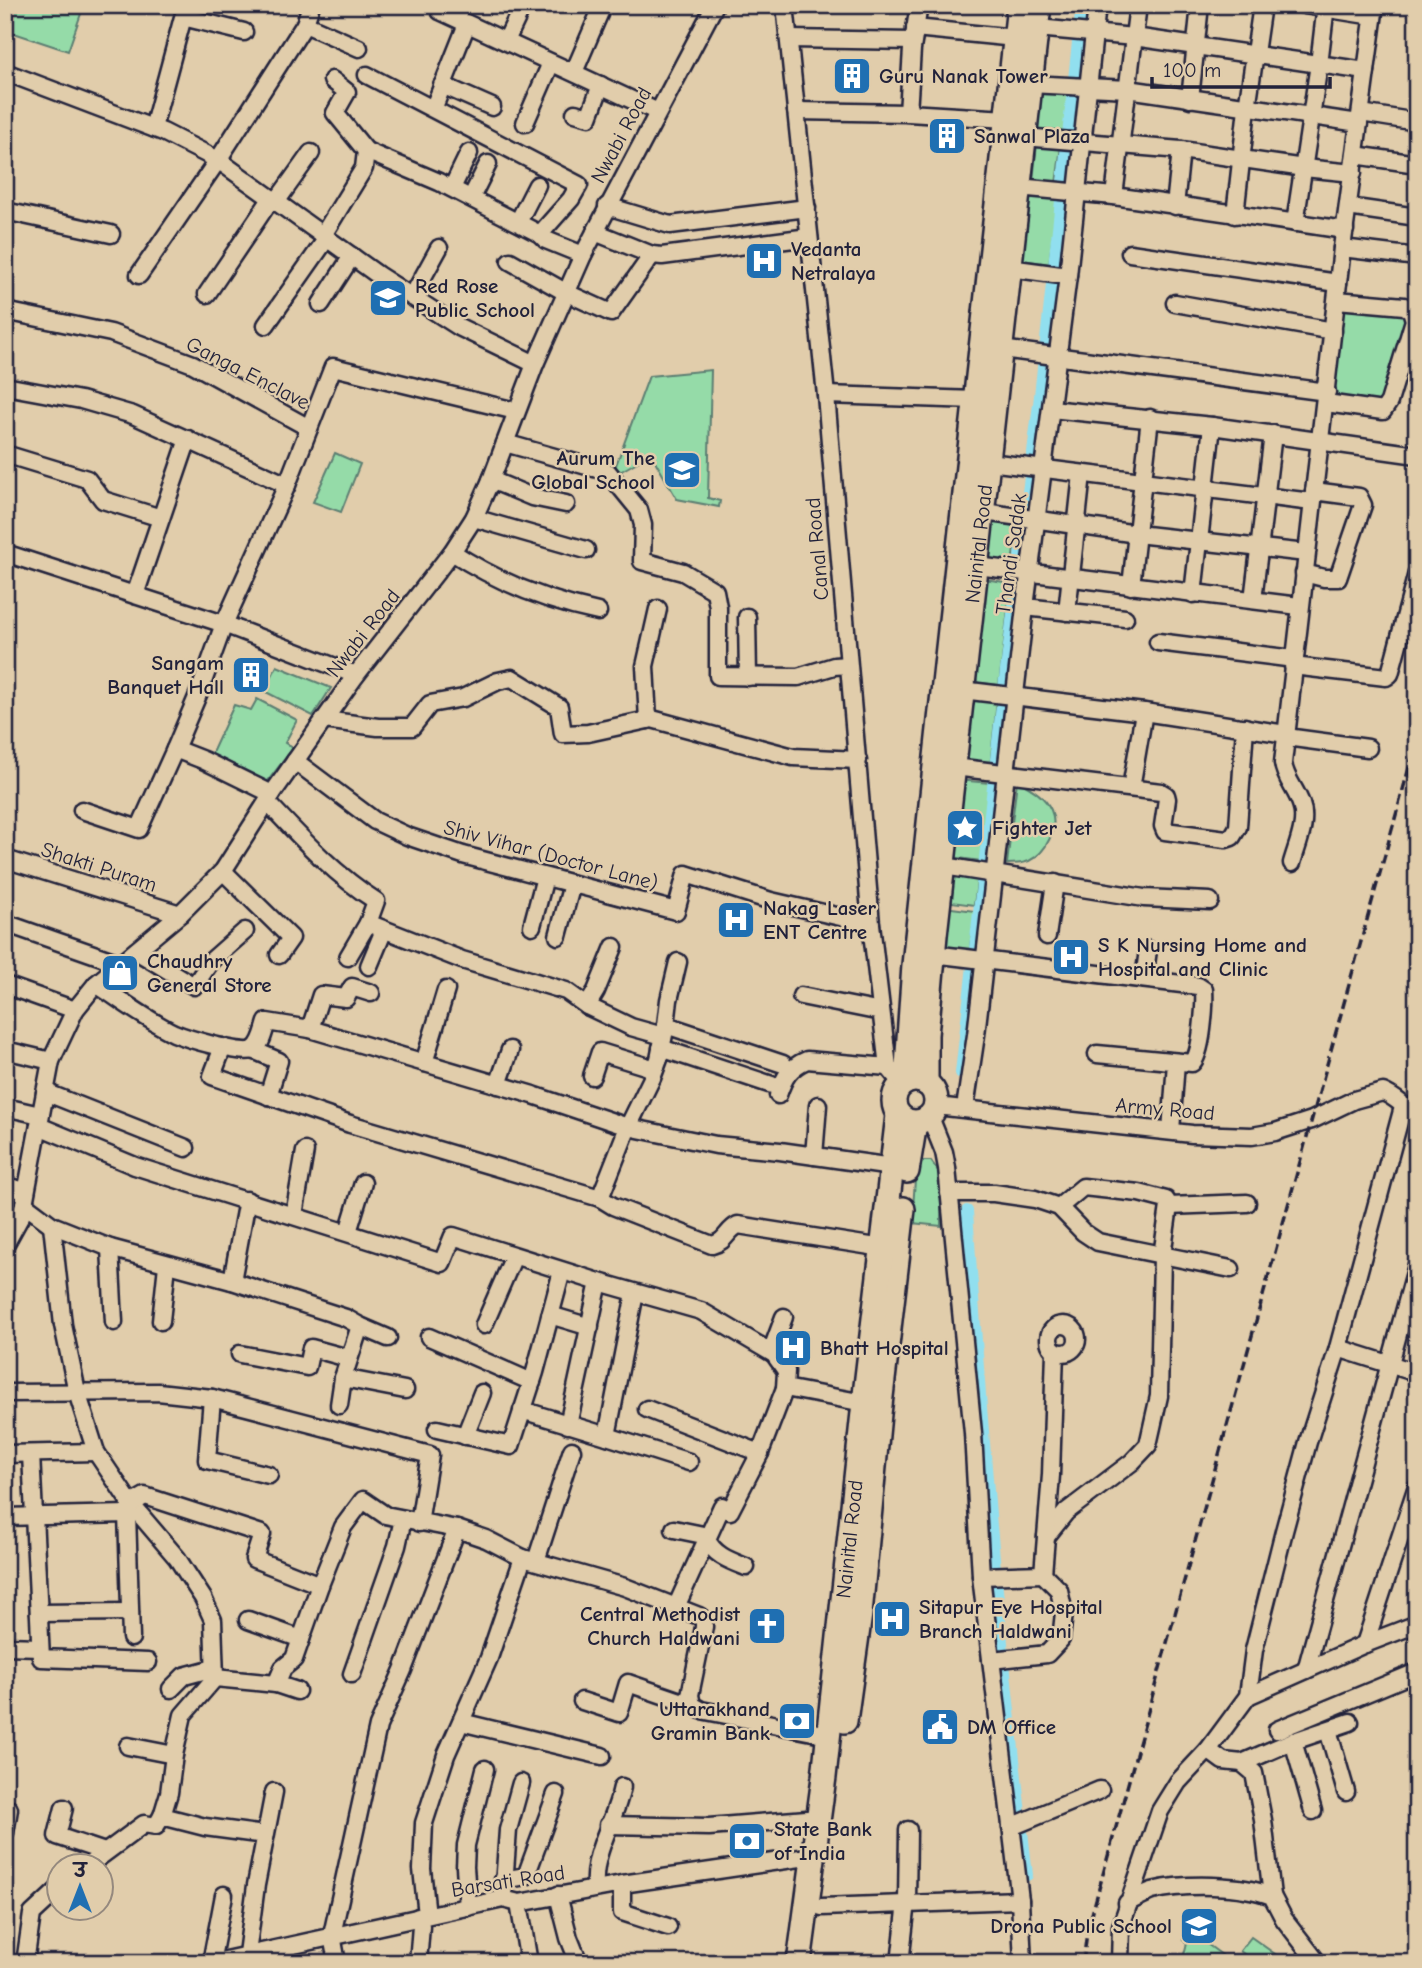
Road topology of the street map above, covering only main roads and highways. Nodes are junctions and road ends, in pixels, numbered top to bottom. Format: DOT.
graph roads {
  1 [pos="1019,5"];
  2 [pos="1038,17"];
  3 [pos="1020,84"];
  4 [pos="979,461"];
  5 [pos="934,865"];
  6 [pos="906,1079"];
  7 [pos="920,1115"];
  8 [pos="869,1431"];
  9 [pos="799,1963"];
  10 [pos="813,1963"];
  1 -- 3 [label="highway, Nainital Road"];
  2 -- 3 [label="highway, Nainital Road"];
  3 -- 4 [label="highway, Nainital Road"];
  3 -- 4 [label="highway, Nainital Road"];
  4 -- 5 [label="highway, Nainital Road"];
  4 -- 5 [label="highway, Nainital Road"];
  5 -- 6 [label="highway, Nainital Road"];
  5 -- 6 [label="highway, Nainital Road"];
  6 -- 7 [label="highway"];
  6 -- 7 [label="highway"];
  7 -- 8 [label="highway, Nainital Road"];
  7 -- 8 [label="highway, Nainital Road"];
  8 -- 9 [label="highway, Nainital Road"];
  8 -- 10 [label="highway, Nainital Road"];
}
